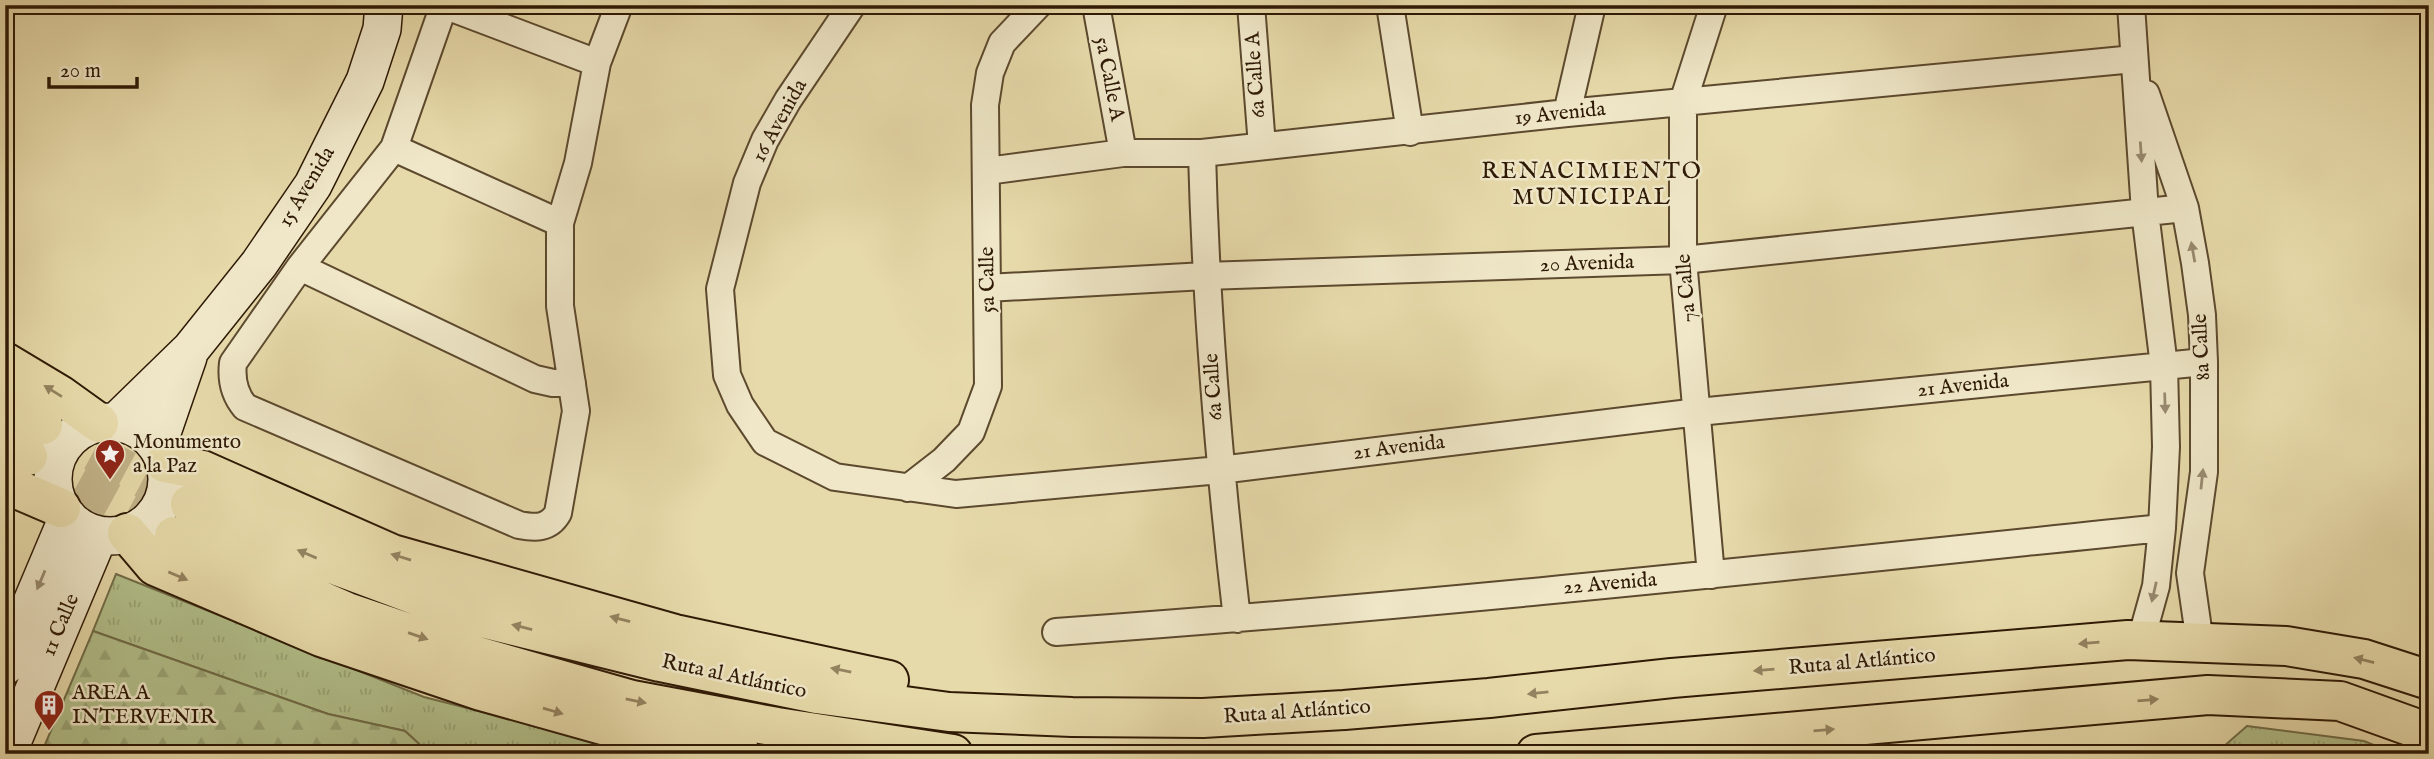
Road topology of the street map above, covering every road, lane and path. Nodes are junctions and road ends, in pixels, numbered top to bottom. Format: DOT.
graph roads {
  1 [pos="384,5"];
  2 [pos="444,5"];
  3 [pos="619,5"];
  4 [pos="852,5"];
  5 [pos="1096,5"];
  6 [pos="1251,5"];
  7 [pos="1390,5"];
  8 [pos="1592,5"];
  9 [pos="1714,5"];
  10 [pos="2131,5"];
  11 [pos="1040,6"];
  12 [pos="2134,59"];
  13 [pos="597,63"];
  14 [pos="1683,102"];
  15 [pos="1567,113"];
  16 [pos="1410,132"];
  17 [pos="1262,146"];
  18 [pos="394,148"];
  19 [pos="1123,153"];
  20 [pos="1202,153"];
  21 [pos="987,171"];
  22 [pos="2185,208"];
  23 [pos="2145,212"];
  24 [pos="560,223"];
  25 [pos="1683,260"];
  26 [pos="259,264"];
  27 [pos="294,276"];
  28 [pos="1205,276"];
  29 [pos="987,288"];
  30 [pos="720,289"];
  31 [pos="191,349"];
  32 [pos="5,362"];
  33 [pos="2204,362"];
  34 [pos="2164,366"];
  35 [pos="572,383"];
  36 [pos="5,402"];
  37 [pos="1698,412"];
  38 [pos="107,422"];
  39 [pos="20,452"];
  40 [pos="161,455"];
  41 [pos="1220,470"];
  42 [pos="908,488"];
  43 [pos="64,512"];
  44 [pos="2162,528"];
  45 [pos="113,534"];
  46 [pos="1712,575"];
  47 [pos="1237,619"];
  48 [pos="1056,632"];
  49 [pos="2141,640"];
  50 [pos="2200,643"];
  51 [pos="5,666"];
  52 [pos="2429,680"];
  53 [pos="948,712"];
  54 [pos="2429,733"];
  55 [pos="893,750"];
  56 [pos="7,754"];
  57 [pos="741,754"];
  58 [pos="953,754"];
  59 [pos="1536,754"];
  1 -- 26 [label="street, 15 Avenida"];
  2 -- 13 [label="street"];
  2 -- 18 [label="street"];
  3 -- 13 [label="street"];
  4 -- 30 [label="street, 16 Avenida"];
  5 -- 19 [label="street, 5a Calle A"];
  6 -- 17 [label="street, 6a Calle A"];
  7 -- 16 [label="street"];
  8 -- 15 [label="street"];
  9 -- 14 [label="street, 7a Calle"];
  10 -- 12 [label="street, 8a Calle"];
  11 -- 21 [label="street, 5a Calle"];
  12 -- 14 [label="street, 19 Avenida"];
  12 -- 22 [label="street, 8a Calle"];
  12 -- 23 [label="street, 8a Calle, one-way"];
  13 -- 24 [label="street"];
  14 -- 15 [label="street, 19 Avenida"];
  14 -- 25 [label="street, 7a Calle"];
  15 -- 16 [label="street, 19 Avenida"];
  16 -- 17 [label="street, 19 Avenida"];
  17 -- 20 [label="street, 19 Avenida"];
  18 -- 24 [label="street"];
  18 -- 27 [label="street"];
  19 -- 20 [label="street, 19 Avenida"];
  19 -- 21 [label="street, 19 Avenida"];
  20 -- 28 [label="street, 6a Calle"];
  21 -- 29 [label="street, 5a Calle"];
  22 -- 23 [label="street, 20 Avenida"];
  33 -- 22 [label="street, 8a Calle, one-way"];
  23 -- 25 [label="street, 20 Avenida"];
  23 -- 34 [label="street, 8a Calle"];
  24 -- 35 [label="street"];
  25 -- 28 [label="street, 20 Avenida"];
  25 -- 37 [label="street, 7a Calle"];
  26 -- 27 [label="street"];
  26 -- 31 [label="street, 15 Avenida"];
  27 -- 35 [label="street"];
  27 -- 35 [label="street"];
  28 -- 29 [label="street, 20 Avenida"];
  28 -- 41 [label="street, 6a Calle"];
  29 -- 42 [label="street, 5a Calle"];
  30 -- 42 [label="street, 21 Avenida"];
  31 -- 38 [label="street, 15 Avenida"];
  31 -- 40 [label="street, 15 Avenida"];
  38 -- 32 [label="highway, one-way"];
  33 -- 34 [label="street, 21 Avenida"];
  50 -- 33 [label="street, 8a Calle, one-way"];
  34 -- 37 [label="street, 21 Avenida"];
  34 -- 44 [label="street, 8a Calle, one-way"];
  36 -- 39 [label="highway"];
  37 -- 41 [label="street, 21 Avenida"];
  37 -- 46 [label="street, 7a Calle"];
  38 -- 40 [label="street"];
  38 -- 43 [label="street"];
  39 -- 43 [label="highway"];
  40 -- 45 [label="street"];
  53 -- 40 [label="highway, one-way"];
  41 -- 42 [label="street, 21 Avenida"];
  41 -- 47 [label="street, 6a Calle"];
  43 -- 45 [label="street"];
  43 -- 51 [label="street, 11 Calle, one-way"];
  44 -- 46 [label="street, 22 Avenida"];
  44 -- 49 [label="street, 8a Calle, one-way"];
  45 -- 56 [label="street, 11 Calle"];
  45 -- 57 [label="highway, one-way"];
  46 -- 47 [label="street, 22 Avenida"];
  47 -- 48 [label="street, 22 Avenida"];
  49 -- 50 [label="highway, Ruta al Atlántico"];
  49 -- 53 [label="highway, Ruta al Atlántico, one-way"];
  52 -- 50 [label="highway, Ruta al Atlántico, one-way"];
  53 -- 55 [label="highway, Ruta al Atlántico, one-way"];
  59 -- 54 [label="highway, one-way"];
  55 -- 58 [label="highway, Ruta al Atlántico"];
}
